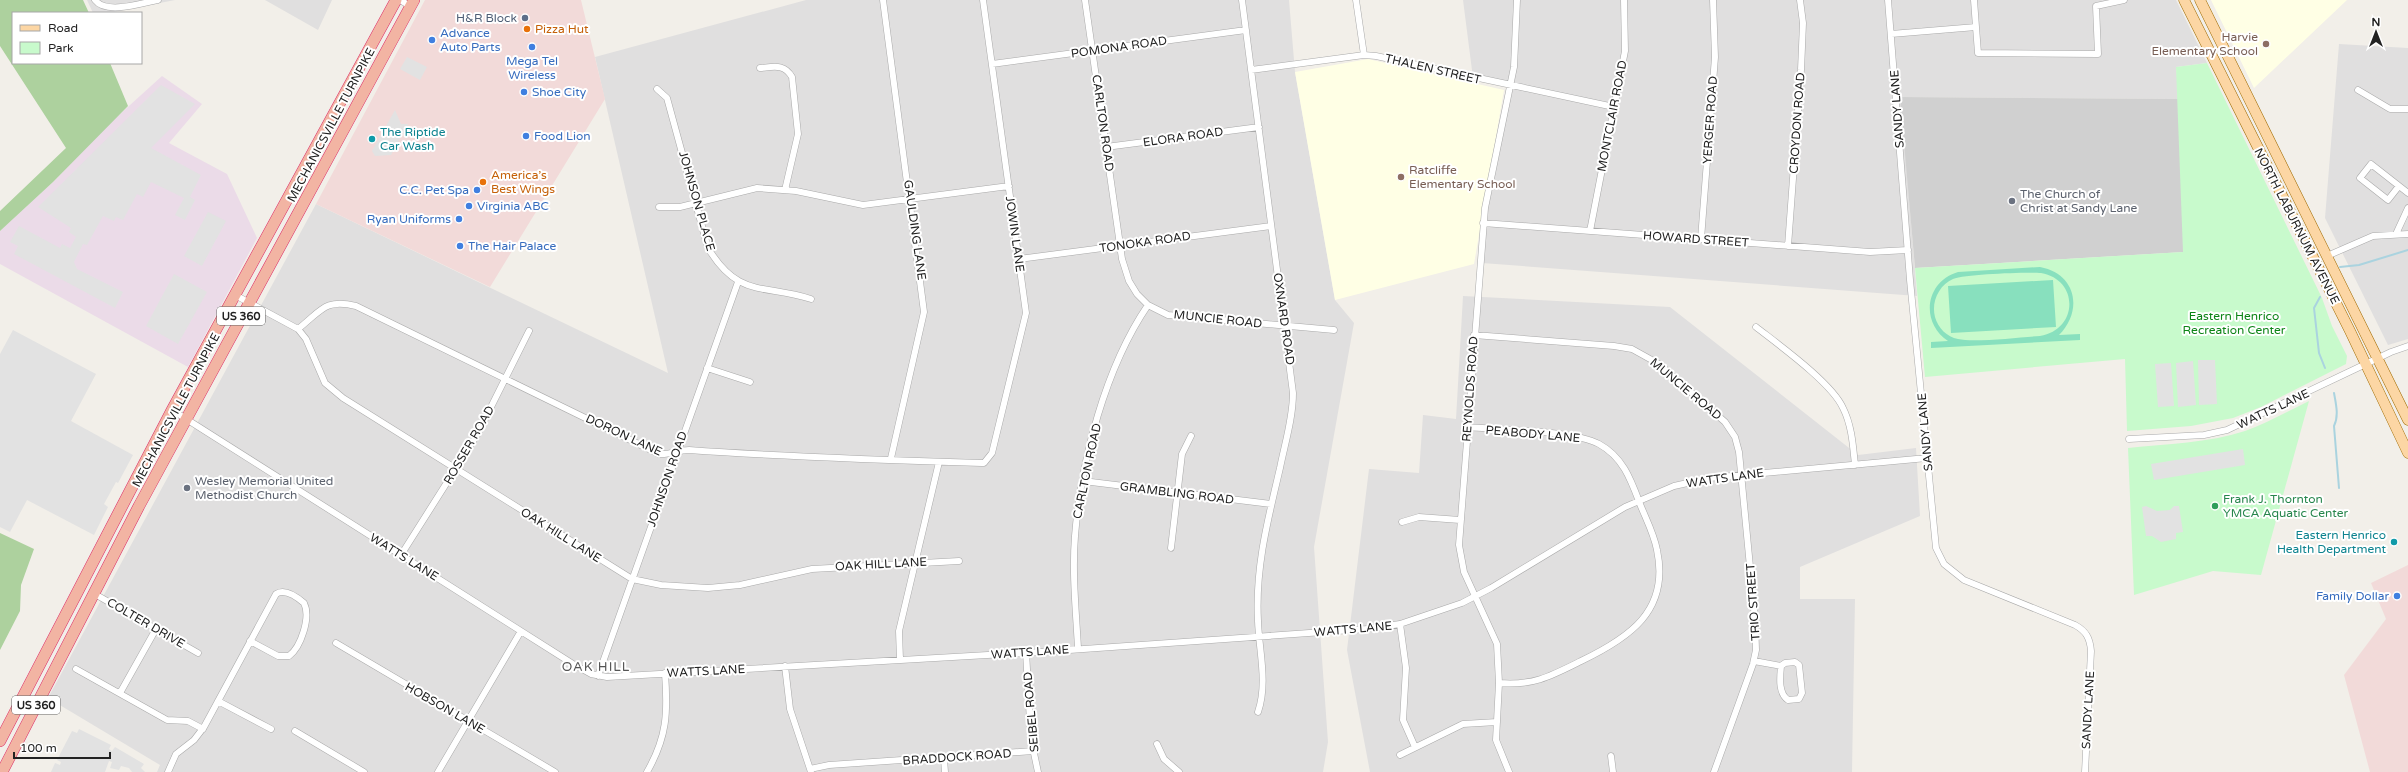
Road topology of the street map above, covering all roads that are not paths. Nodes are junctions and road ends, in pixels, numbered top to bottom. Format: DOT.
graph roads {
  1 [pos="94,0"];
  2 [pos="158,0"];
  3 [pos="396,0"];
  4 [pos="400,0"];
  5 [pos="883,0"];
  6 [pos="983,0"];
  7 [pos="1085,0"];
  8 [pos="1242,0"];
  9 [pos="1356,0"];
  10 [pos="1517,0"];
  11 [pos="1624,0"];
  12 [pos="1713,0"];
  13 [pos="1800,0"];
  14 [pos="1888,0"];
  15 [pos="1974,0"];
  16 [pos="2124,0"];
  17 [pos="2184,0"];
  18 [pos="2200,0"];
  19 [pos="412,3"];
  20 [pos="2096,3"];
  21 [pos="1976,27"];
  22 [pos="1246,30"];
  23 [pos="1891,34"];
  24 [pos="1093,50"];
  25 [pos="1364,55"];
  26 [pos="992,64"];
  27 [pos="760,68"];
  28 [pos="1251,70"];
  29 [pos="1510,86"];
  30 [pos="657,89"];
  31 [pos="2358,90"];
  32 [pos="1614,107"];
  33 [pos="2408,109"];
  34 [pos="1259,127"];
  35 [pos="1106,148"];
  36 [pos="1008,186"];
  37 [pos="2399,186"];
  38 [pos="785,190"];
  39 [pos="2408,194"];
  40 [pos="910,200"];
  41 [pos="696,204"];
  42 [pos="659,206"];
  43 [pos="2408,208"];
  44 [pos="1484,223"];
  45 [pos="1271,226"];
  46 [pos="1590,231"];
  47 [pos="2396,234"];
  48 [pos="2408,234"];
  49 [pos="1700,239"];
  50 [pos="1120,246"];
  51 [pos="1788,246"];
  52 [pos="1908,250"];
  53 [pos="2327,256"];
  54 [pos="1019,259"];
  55 [pos="738,282"];
  56 [pos="235,295"];
  57 [pos="811,299"];
  58 [pos="248,303"];
  59 [pos="1148,305"];
  60 [pos="1285,326"];
  61 [pos="1756,327"];
  62 [pos="298,329"];
  63 [pos="1334,330"];
  64 [pos="529,331"];
  65 [pos="1474,335"];
  66 [pos="2408,346"];
  67 [pos="2378,358"];
  68 [pos="2366,365"];
  69 [pos="707,368"];
  70 [pos="506,379"];
  71 [pos="750,382"];
  72 [pos="172,410"];
  73 [pos="186,419"];
  74 [pos="2408,420"];
  75 [pos="1467,428"];
  76 [pos="1190,436"];
  77 [pos="2130,440"];
  78 [pos="676,452"];
  79 [pos="2408,453"];
  80 [pos="891,458"];
  81 [pos="1927,458"];
  82 [pos="939,462"];
  83 [pos="984,463"];
  84 [pos="1855,465"];
  85 [pos="456,469"];
  86 [pos="1742,474"];
  87 [pos="1083,481"];
  88 [pos="1177,493"];
  89 [pos="1638,500"];
  90 [pos="1271,504"];
  91 [pos="1460,520"];
  92 [pos="1402,522"];
  93 [pos="1171,548"];
  94 [pos="401,555"];
  95 [pos="959,561"];
  96 [pos="915,562"];
  97 [pos="632,579"];
  98 [pos="93,593"];
  99 [pos="1475,597"];
  100 [pos="1400,624"];
  101 [pos="156,629"];
  102 [pos="521,631"];
  103 [pos="1259,636"];
  104 [pos="250,641"];
  105 [pos="336,643"];
  106 [pos="1078,648"];
  107 [pos="1026,652"];
  108 [pos="198,653"];
  109 [pos="900,660"];
  110 [pos="1754,661"];
  111 [pos="785,666"];
  112 [pos="1781,666"];
  113 [pos="76,669"];
  114 [pos="665,673"];
  115 [pos="598,676"];
  116 [pos="1498,683"];
  117 [pos="120,694"];
  118 [pos="218,701"];
  119 [pos="1258,712"];
  120 [pos="468,721"];
  121 [pos="1497,722"];
  122 [pos="271,729"];
  123 [pos="203,730"];
  124 [pos="296,732"];
  125 [pos="0,741"];
  126 [pos="1157,744"];
  127 [pos="1415,747"];
  128 [pos="1033,751"];
  129 [pos="1400,754"];
  130 [pos="1611,756"];
  131 [pos="944,759"];
  132 [pos="810,770"];
  133 [pos="169,771"];
  134 [pos="2,772"];
  135 [pos="364,772"];
  136 [pos="438,772"];
  137 [pos="555,772"];
  138 [pos="647,772"];
  139 [pos="945,772"];
  140 [pos="1038,772"];
  141 [pos="1179,772"];
  142 [pos="1509,772"];
  143 [pos="1613,772"];
  144 [pos="1714,772"];
  145 [pos="2084,772"];
  1 -- 2 [label="street"];
  3 -- 56 [label="highway, MECHANICSVILLE TURNPIKE / US 360"];
  4 -- 19 [label="street"];
  5 -- 40 [label="street, GAULDING LANE"];
  6 -- 26 [label="street, JOWIN LANE"];
  7 -- 24 [label="street, CARLTON ROAD"];
  8 -- 22 [label="street, OXNARD ROAD"];
  9 -- 25 [label="street"];
  10 -- 29 [label="street, REYNOLDS ROAD"];
  11 -- 32 [label="street, MONTCLAIR ROAD"];
  12 -- 49 [label="street, YERGER ROAD"];
  13 -- 51 [label="street, CROYDON ROAD"];
  14 -- 23 [label="street, SANDY LANE"];
  15 -- 21 [label="street"];
  16 -- 20 [label="street"];
  17 -- 68 [label="main road, NORTH LABURNUM AVENUE"];
  18 -- 53 [label="main road, NORTH LABURNUM AVENUE"];
  19 -- 58 [label="highway, MECHANICSVILLE TURNPIKE / US 360"];
  20 -- 21 [label="street"];
  21 -- 23 [label="street"];
  22 -- 24 [label="street, POMONA ROAD"];
  22 -- 28 [label="street, OXNARD ROAD"];
  23 -- 52 [label="street, SANDY LANE"];
  24 -- 26 [label="street, POMONA ROAD"];
  24 -- 35 [label="street, CARLTON ROAD"];
  25 -- 28 [label="street, THALEN STREET"];
  25 -- 29 [label="street, THALEN STREET"];
  26 -- 36 [label="street, JOWIN LANE"];
  27 -- 38 [label="street"];
  28 -- 34 [label="street, OXNARD ROAD"];
  29 -- 32 [label="street, THALEN STREET"];
  29 -- 44 [label="street, REYNOLDS ROAD"];
  30 -- 41 [label="street, JOHNSON PLACE"];
  31 -- 33 [label="street"];
  32 -- 46 [label="street, MONTCLAIR ROAD"];
  34 -- 35 [label="street, ELORA ROAD"];
  34 -- 45 [label="street, OXNARD ROAD"];
  35 -- 50 [label="street, CARLTON ROAD"];
  36 -- 40 [label="street"];
  36 -- 54 [label="street, JOWIN LANE"];
  37 -- 37 [label="street"];
  37 -- 39 [label="street"];
  38 -- 40 [label="street"];
  38 -- 41 [label="street"];
  40 -- 80 [label="street, GAULDING LANE"];
  41 -- 42 [label="street"];
  41 -- 55 [label="street, JOHNSON PLACE"];
  43 -- 47 [label="street"];
  44 -- 46 [label="street, HOWARD STREET"];
  44 -- 65 [label="street, REYNOLDS ROAD"];
  45 -- 50 [label="street, TONOKA ROAD"];
  45 -- 60 [label="street, OXNARD ROAD"];
  46 -- 49 [label="street, HOWARD STREET"];
  47 -- 48 [label="street"];
  47 -- 53 [label="street"];
  49 -- 51 [label="street, HOWARD STREET"];
  50 -- 54 [label="street, TONOKA ROAD"];
  50 -- 59 [label="street, MUNCIE ROAD"];
  51 -- 52 [label="street, HOWARD STREET"];
  52 -- 81 [label="street, SANDY LANE"];
  53 -- 67 [label="main road, NORTH LABURNUM AVENUE"];
  54 -- 83 [label="street, JOWIN LANE"];
  55 -- 57 [label="street, JOHNSON PLACE"];
  55 -- 69 [label="street, JOHNSON ROAD"];
  56 -- 58 [label="street, OAK HILL LANE"];
  56 -- 72 [label="highway, MECHANICSVILLE TURNPIKE / US 360"];
  58 -- 62 [label="street, OAK HILL LANE"];
  58 -- 73 [label="highway, MECHANICSVILLE TURNPIKE / US 360"];
  59 -- 60 [label="street, MUNCIE ROAD"];
  59 -- 87 [label="street, CARLTON ROAD"];
  60 -- 63 [label="street, MUNCIE ROAD"];
  60 -- 90 [label="street, OXNARD ROAD"];
  61 -- 84 [label="street"];
  62 -- 70 [label="street, DORON LANE"];
  62 -- 85 [label="street, OAK HILL LANE"];
  64 -- 70 [label="street, ROSSER ROAD"];
  65 -- 75 [label="street, REYNOLDS ROAD"];
  65 -- 86 [label="street, MUNCIE ROAD"];
  66 -- 67 [label="street, WATTS LANE"];
  67 -- 68 [label="street, WATTS LANE"];
  67 -- 74 [label="main road, NORTH LABURNUM AVENUE"];
  68 -- 77 [label="street, WATTS LANE"];
  68 -- 79 [label="main road, NORTH LABURNUM AVENUE"];
  69 -- 71 [label="street"];
  69 -- 78 [label="street, JOHNSON ROAD"];
  70 -- 78 [label="street, DORON LANE"];
  70 -- 85 [label="street, ROSSER ROAD"];
  72 -- 73 [label="street, WATTS LANE"];
  72 -- 125 [label="highway, MECHANICSVILLE TURNPIKE / US 360"];
  73 -- 94 [label="street, WATTS LANE"];
  73 -- 98 [label="highway, MECHANICSVILLE TURNPIKE / US 360"];
  75 -- 89 [label="street, PEABODY LANE"];
  75 -- 91 [label="street, REYNOLDS ROAD"];
  76 -- 88 [label="street"];
  78 -- 80 [label="street, DORON LANE"];
  78 -- 97 [label="street, JOHNSON ROAD"];
  80 -- 82 [label="street, DORON LANE"];
  81 -- 84 [label="street, WATTS LANE"];
  81 -- 145 [label="street, SANDY LANE"];
  82 -- 83 [label="street, DORON LANE"];
  82 -- 96 [label="street"];
  84 -- 86 [label="street, WATTS LANE"];
  85 -- 94 [label="street, ROSSER ROAD"];
  85 -- 97 [label="street, OAK HILL LANE"];
  86 -- 89 [label="street, WATTS LANE"];
  86 -- 110 [label="street, TRIO STREET"];
  87 -- 88 [label="street, GRAMBLING ROAD"];
  87 -- 106 [label="street, CARLTON ROAD"];
  88 -- 90 [label="street, GRAMBLING ROAD"];
  88 -- 93 [label="street"];
  89 -- 99 [label="street, WATTS LANE"];
  89 -- 116 [label="street, PEABODY LANE"];
  90 -- 103 [label="street, OXNARD ROAD"];
  91 -- 92 [label="street"];
  91 -- 99 [label="street, REYNOLDS ROAD"];
  94 -- 102 [label="street, WATTS LANE"];
  95 -- 96 [label="street, OAK HILL LANE"];
  96 -- 97 [label="street, OAK HILL LANE"];
  96 -- 109 [label="street"];
  97 -- 115 [label="street, JOHNSON ROAD"];
  98 -- 101 [label="street, COLTER DRIVE"];
  98 -- 134 [label="highway, MECHANICSVILLE TURNPIKE / US 360"];
  99 -- 100 [label="street, WATTS LANE"];
  99 -- 116 [label="street, REYNOLDS ROAD"];
  100 -- 103 [label="street, WATTS LANE"];
  100 -- 127 [label="street"];
  101 -- 108 [label="street, COLTER DRIVE"];
  101 -- 117 [label="street"];
  102 -- 115 [label="street, WATTS LANE"];
  102 -- 120 [label="street"];
  103 -- 106 [label="street, WATTS LANE"];
  103 -- 119 [label="street, OXNARD ROAD"];
  104 -- 104 [label="street"];
  104 -- 118 [label="street"];
  105 -- 120 [label="street, HOBSON LANE"];
  106 -- 107 [label="street, WATTS LANE"];
  107 -- 109 [label="street, WATTS LANE"];
  107 -- 128 [label="street, SEIBEL ROAD"];
  109 -- 111 [label="street, WATTS LANE"];
  110 -- 112 [label="street"];
  110 -- 144 [label="street, TRIO STREET"];
  111 -- 114 [label="street, WATTS LANE"];
  111 -- 132 [label="street"];
  112 -- 112 [label="street"];
  113 -- 117 [label="street"];
  114 -- 115 [label="street, WATTS LANE"];
  114 -- 138 [label="street"];
  116 -- 121 [label="street, REYNOLDS ROAD"];
  117 -- 123 [label="street"];
  118 -- 122 [label="street"];
  118 -- 123 [label="street"];
  120 -- 136 [label="street"];
  120 -- 137 [label="street, HOBSON LANE"];
  121 -- 127 [label="street"];
  121 -- 142 [label="street, REYNOLDS ROAD"];
  123 -- 133 [label="street"];
  124 -- 135 [label="street"];
  126 -- 141 [label="street"];
  127 -- 129 [label="street"];
  128 -- 131 [label="street, BRADDOCK ROAD"];
  128 -- 140 [label="street, SEIBEL ROAD"];
  130 -- 143 [label="street"];
  131 -- 132 [label="street, BRADDOCK ROAD"];
  131 -- 139 [label="street"];
}
